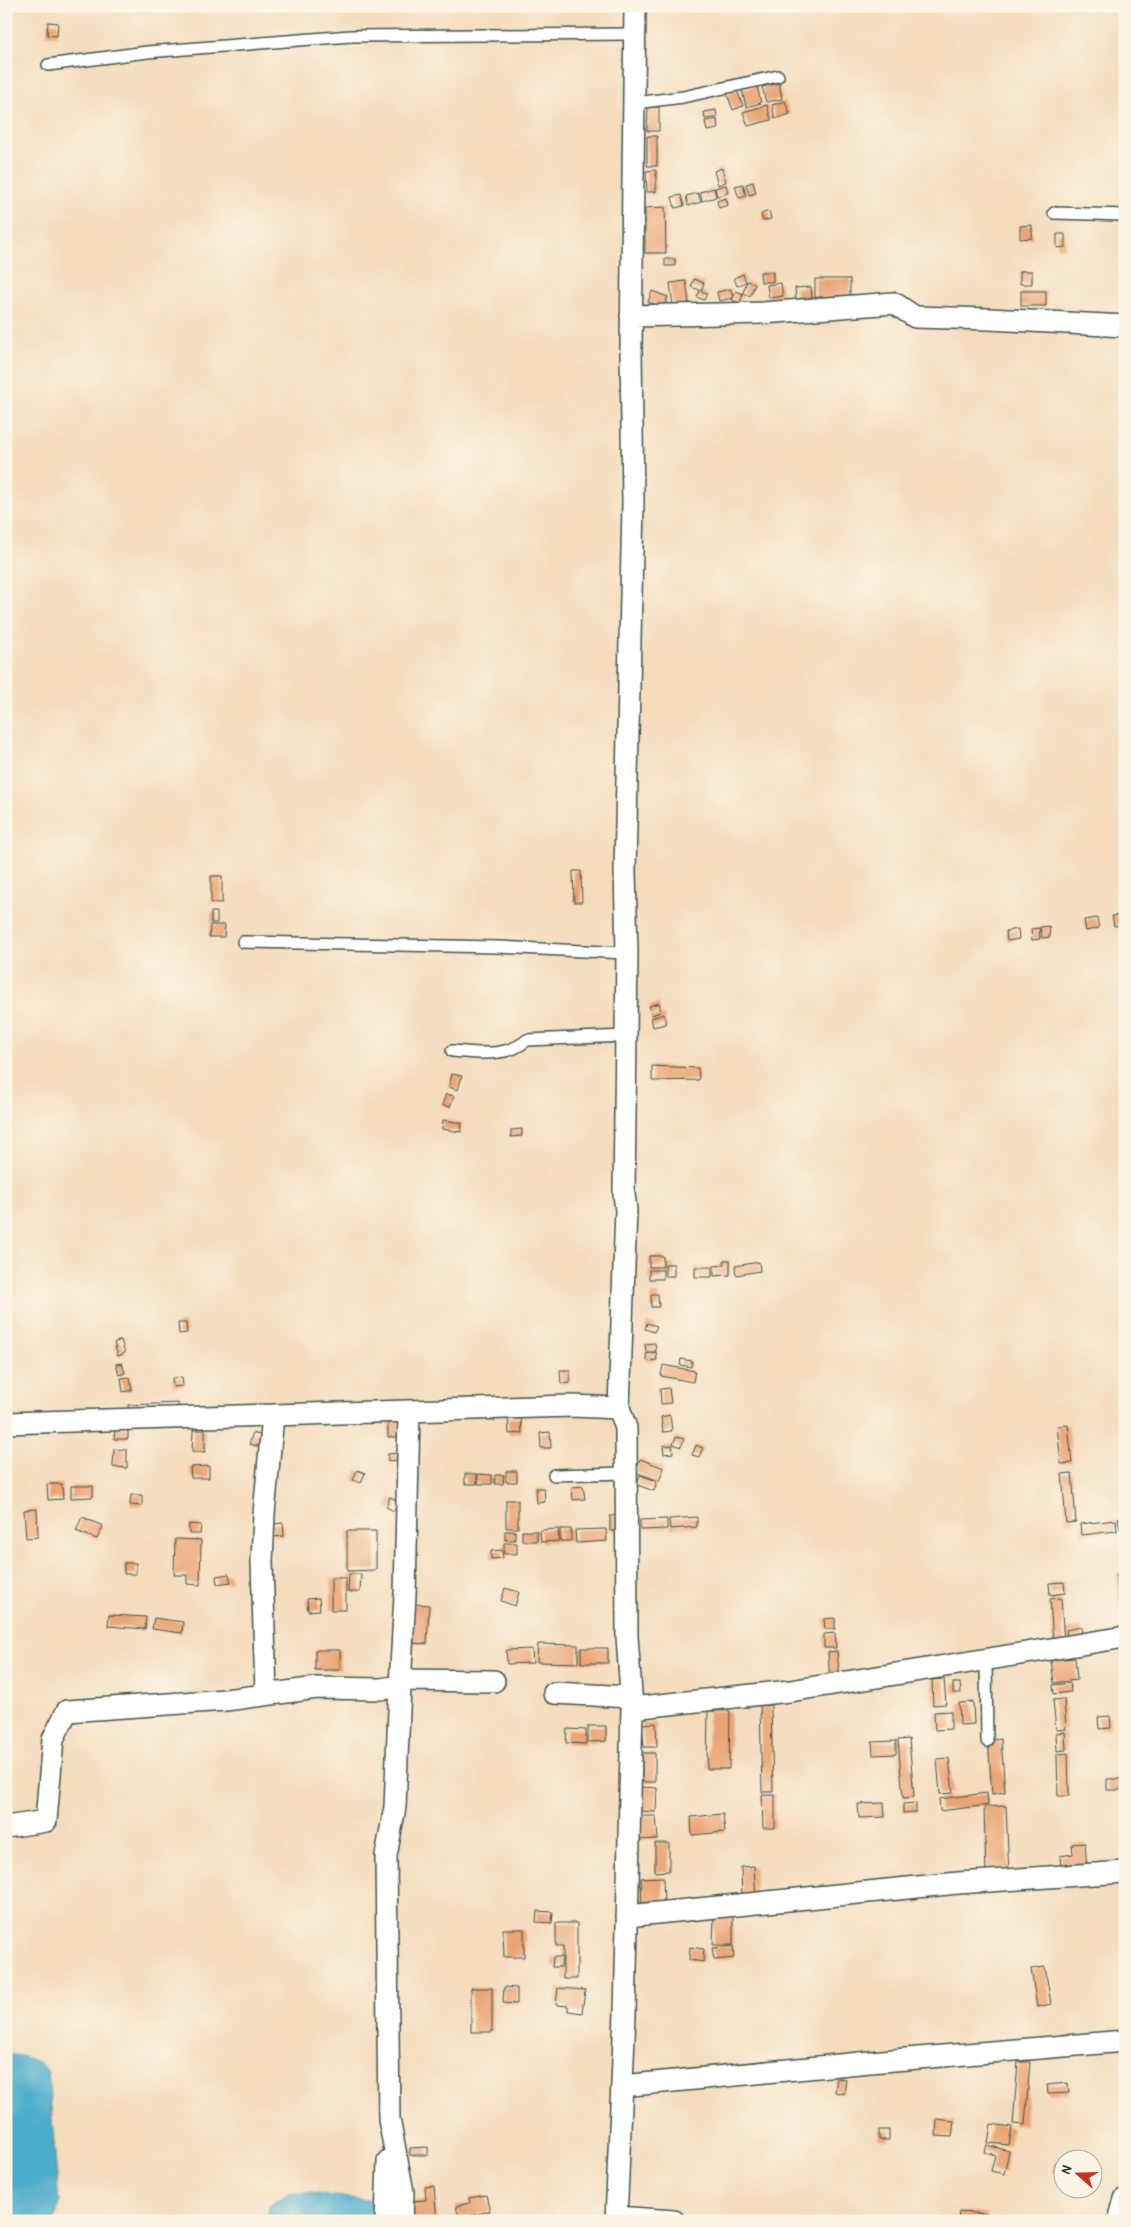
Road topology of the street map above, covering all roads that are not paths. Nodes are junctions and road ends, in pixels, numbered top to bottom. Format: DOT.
graph roads {
  1 [pos="635,6"];
  2 [pos="636,34"];
  3 [pos="48,65"];
  4 [pos="778,76"];
  5 [pos="635,104"];
  6 [pos="1054,212"];
  7 [pos="1125,215"];
  8 [pos="631,316"];
  9 [pos="1125,326"];
  10 [pos="243,942"];
  11 [pos="627,953"];
  12 [pos="626,1036"];
  13 [pos="452,1051"];
  14 [pos="619,1408"];
  15 [pos="409,1412"];
  16 [pos="273,1415"];
  17 [pos="6,1422"];
  18 [pos="626,1474"];
  19 [pos="554,1475"];
  20 [pos="1125,1638"];
  21 [pos="986,1660"];
  22 [pos="494,1682"];
  23 [pos="400,1683"];
  24 [pos="554,1694"];
  25 [pos="266,1695"];
  26 [pos="632,1702"];
  27 [pos="987,1741"];
  28 [pos="6,1827"];
  29 [pos="1125,1872"];
  30 [pos="627,1916"];
  31 [pos="1125,2041"];
  32 [pos="622,2086"];
  33 [pos="389,2119"];
  34 [pos="1125,2199"];
  35 [pos="616,2219"];
  36 [pos="386,2221"];
  37 [pos="402,2221"];
  38 [pos="674,2221"];
  39 [pos="1119,2221"];
  1 -- 2 [label="street"];
  2 -- 3 [label="lane"];
  2 -- 5 [label="street"];
  4 -- 5 [label="lane"];
  5 -- 8 [label="street"];
  6 -- 7 [label="lane"];
  8 -- 9 [label="street"];
  8 -- 11 [label="street"];
  10 -- 11 [label="lane"];
  11 -- 12 [label="street"];
  12 -- 13 [label="lane"];
  12 -- 14 [label="street"];
  14 -- 15 [label="street"];
  14 -- 18 [label="street"];
  15 -- 16 [label="street"];
  15 -- 23 [label="street"];
  16 -- 17 [label="street"];
  16 -- 25 [label="street"];
  18 -- 19 [label="lane"];
  18 -- 26 [label="street"];
  20 -- 21 [label="street"];
  21 -- 26 [label="street"];
  21 -- 27 [label="lane"];
  22 -- 23 [label="street"];
  23 -- 25 [label="street"];
  23 -- 33 [label="street"];
  24 -- 26 [label="street"];
  25 -- 28 [label="street"];
  26 -- 30 [label="street"];
  29 -- 30 [label="street"];
  30 -- 32 [label="street"];
  31 -- 32 [label="street"];
  32 -- 35 [label="street"];
  33 -- 36 [label="street"];
  33 -- 37 [label="street"];
  34 -- 39 [label="street"];
  35 -- 38 [label="street"];
}
